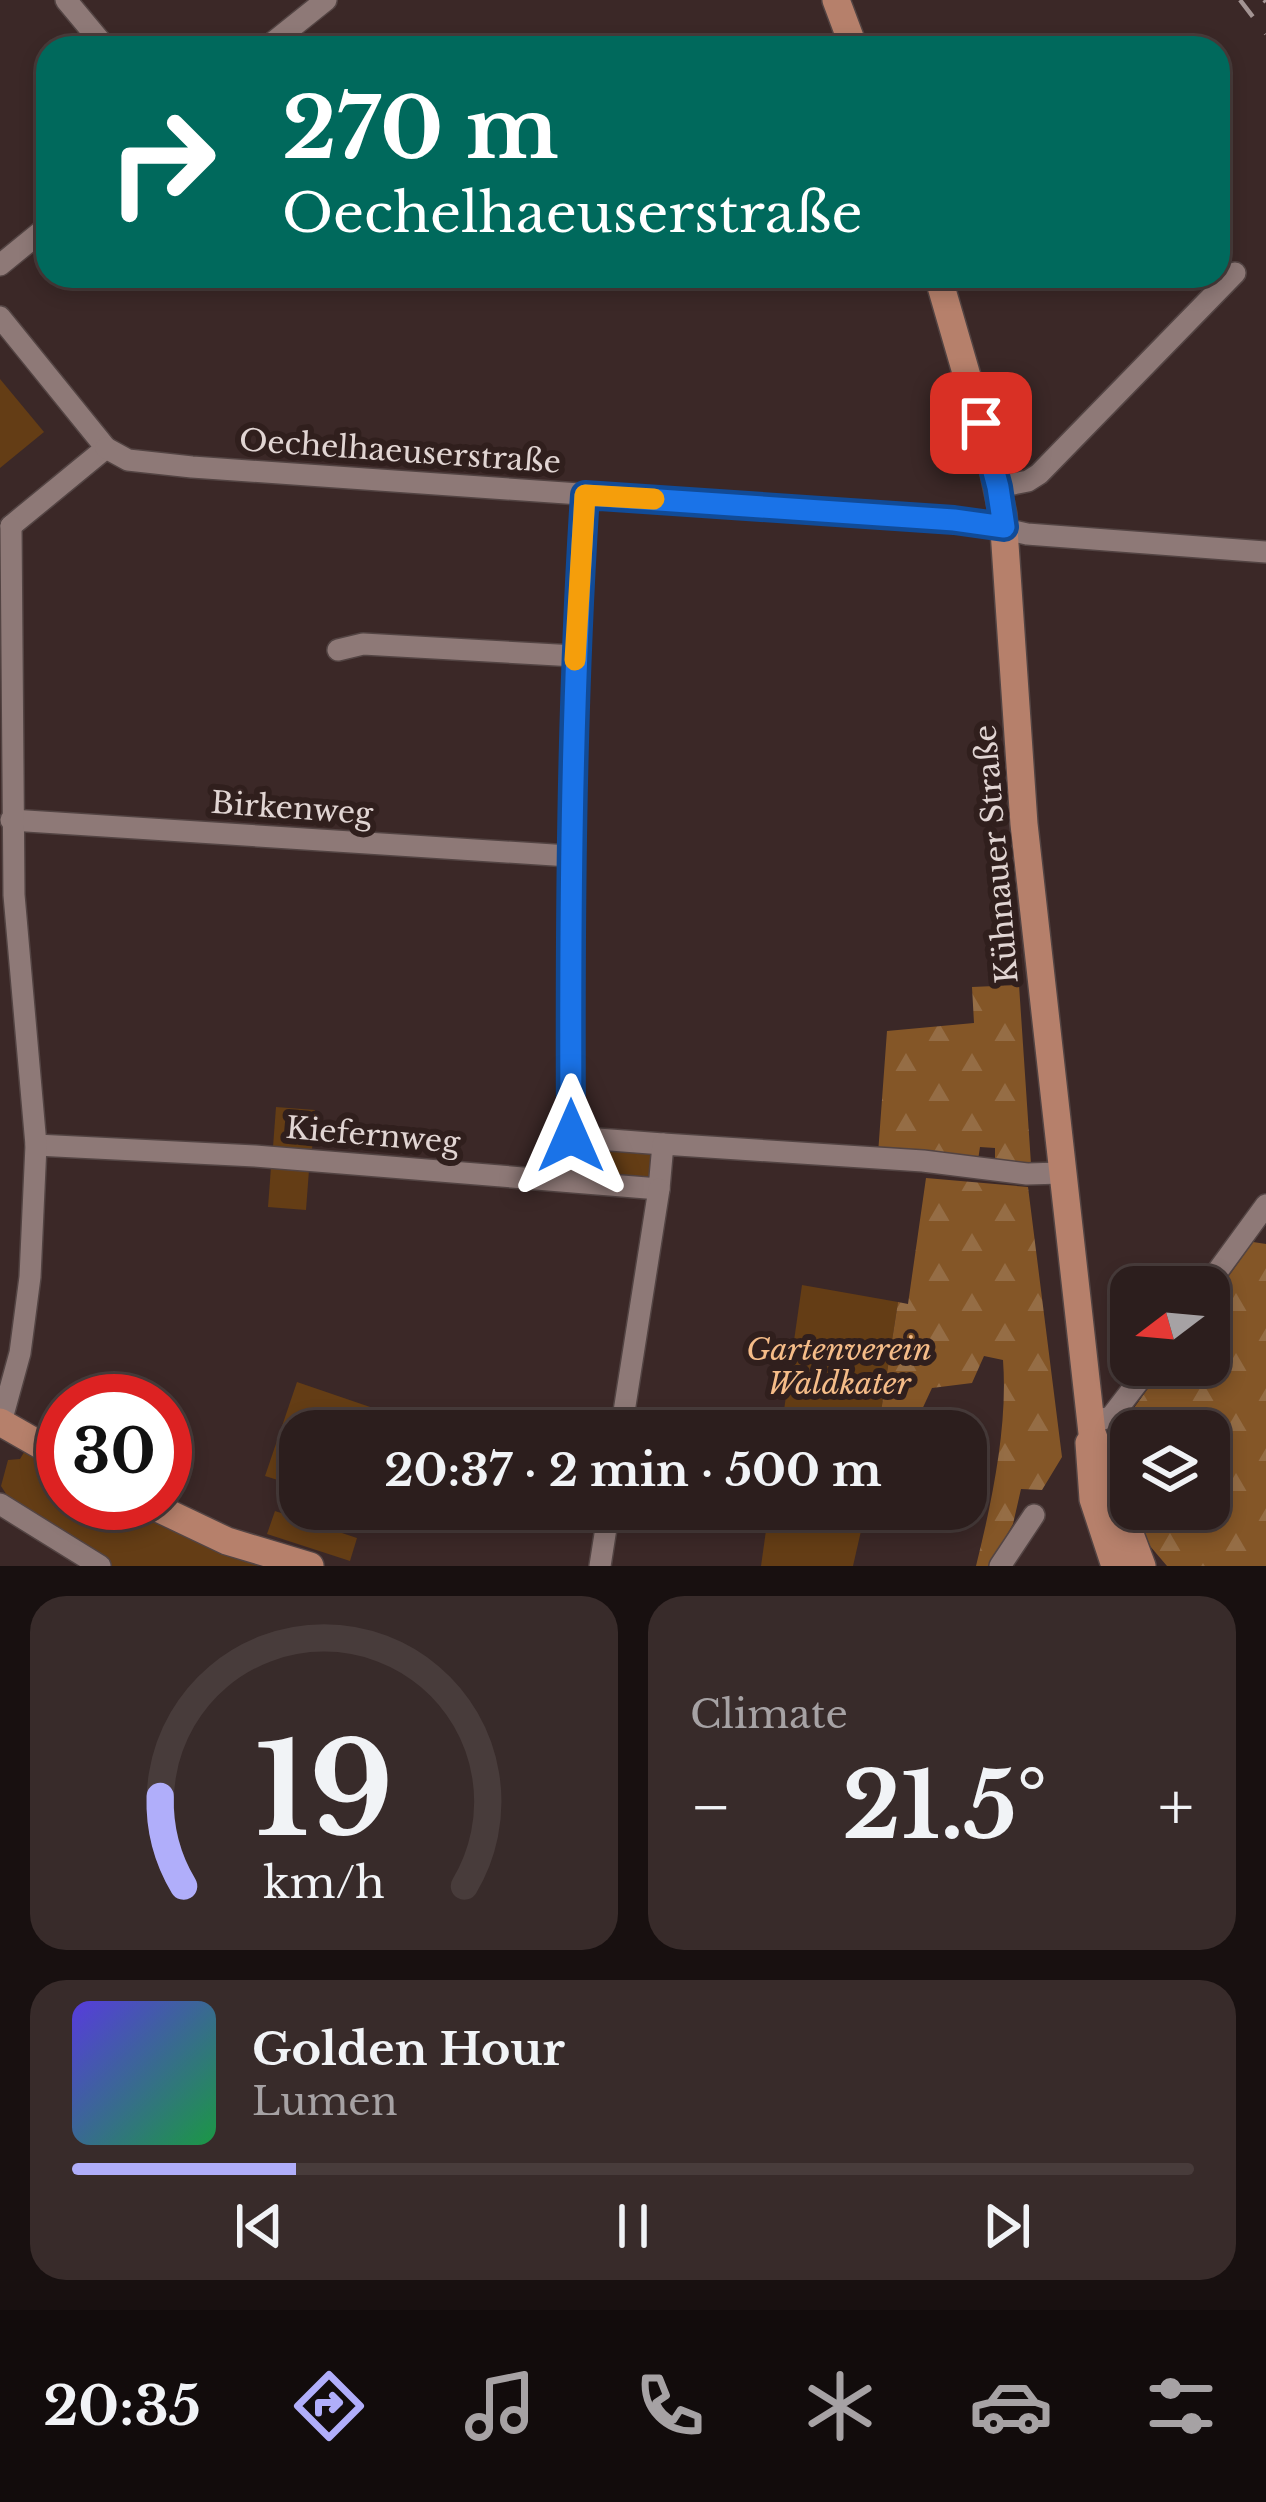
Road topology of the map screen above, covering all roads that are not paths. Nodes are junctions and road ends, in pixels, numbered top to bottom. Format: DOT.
graph roads {
  1 [pos="66,0"];
  2 [pos="326,0"];
  3 [pos="836,0"];
  4 [pos="96,36"];
  5 [pos="281,36"];
  6 [pos="850,36"];
  7 [pos="36,236"];
  8 [pos="0,265"];
  9 [pos="1235,273"];
  10 [pos="1230,278"];
  11 [pos="941,288"];
  12 [pos="1220,288"];
  13 [pos="0,317"];
  14 [pos="106,448"];
  15 [pos="998,487"];
  16 [pos="585,495"];
  17 [pos="5,520"];
  18 [pos="1004,527"];
  19 [pos="1266,552"];
  20 [pos="338,650"];
  21 [pos="575,656"];
  22 [pos="11,820"];
  23 [pos="569,856"];
  24 [pos="7,896"];
  25 [pos="571,1136"];
  26 [pos="663,1144"];
  27 [pos="36,1145"];
  28 [pos="1061,1173"];
  29 [pos="567,1181"];
  30 [pos="659,1189"];
  31 [pos="1266,1205"];
  32 [pos="1221,1266"];
  33 [pos="1135,1386"];
  34 [pos="624,1410"];
  35 [pos="0,1423"];
  36 [pos="1091,1427"];
  37 [pos="36,1443"];
  38 [pos="0,1504"];
  39 [pos="1034,1515"];
  40 [pos="192,1524"];
  41 [pos="606,1530"];
  42 [pos="100,1566"];
  43 [pos="310,1566"];
  44 [pos="600,1566"];
  45 [pos="1000,1566"];
  46 [pos="1115,1566"];
  47 [pos="1142,1566"];
  1 -- 4 [label="street"];
  2 -- 5 [label="street"];
  3 -- 6 [label="main road"];
  7 -- 8 [label="street"];
  9 -- 10 [label="street"];
  11 -- 15 [label="main road, Kühnauer Straße"];
  12 -- 15 [label="street"];
  13 -- 14 [label="street"];
  14 -- 16 [label="street, Oechelhaeuserstraße"];
  14 -- 17 [label="street"];
  15 -- 18 [label="main road, Kühnauer Straße"];
  16 -- 18 [label="street, Oechelhaeuserstraße"];
  16 -- 21 [label="street"];
  17 -- 22 [label="street"];
  18 -- 19 [label="street, Oechelhaeuserstraße"];
  18 -- 28 [label="main road, Kühnauer Straße"];
  20 -- 21 [label="street"];
  21 -- 23 [label="street"];
  22 -- 23 [label="street, Birkenweg"];
  22 -- 24 [label="street"];
  23 -- 25 [label="street"];
  24 -- 27 [label="street"];
  25 -- 26 [label="street"];
  25 -- 29 [label="street"];
  26 -- 28 [label="street"];
  26 -- 30 [label="street"];
  27 -- 29 [label="street, Kiefernweg"];
  27 -- 35 [label="street"];
  28 -- 36 [label="main road, Kühnauer Straße"];
  29 -- 30 [label="street, Kiefernweg"];
  30 -- 34 [label="street"];
  31 -- 32 [label="street"];
  33 -- 36 [label="street"];
  35 -- 37 [label="main road"];
  36 -- 46 [label="main road, Kühnauer Straße"];
  36 -- 47 [label="main road, Kühnauer Straße"];
  38 -- 42 [label="street"];
  39 -- 45 [label="street"];
  40 -- 43 [label="main road"];
  41 -- 44 [label="street"];
}
